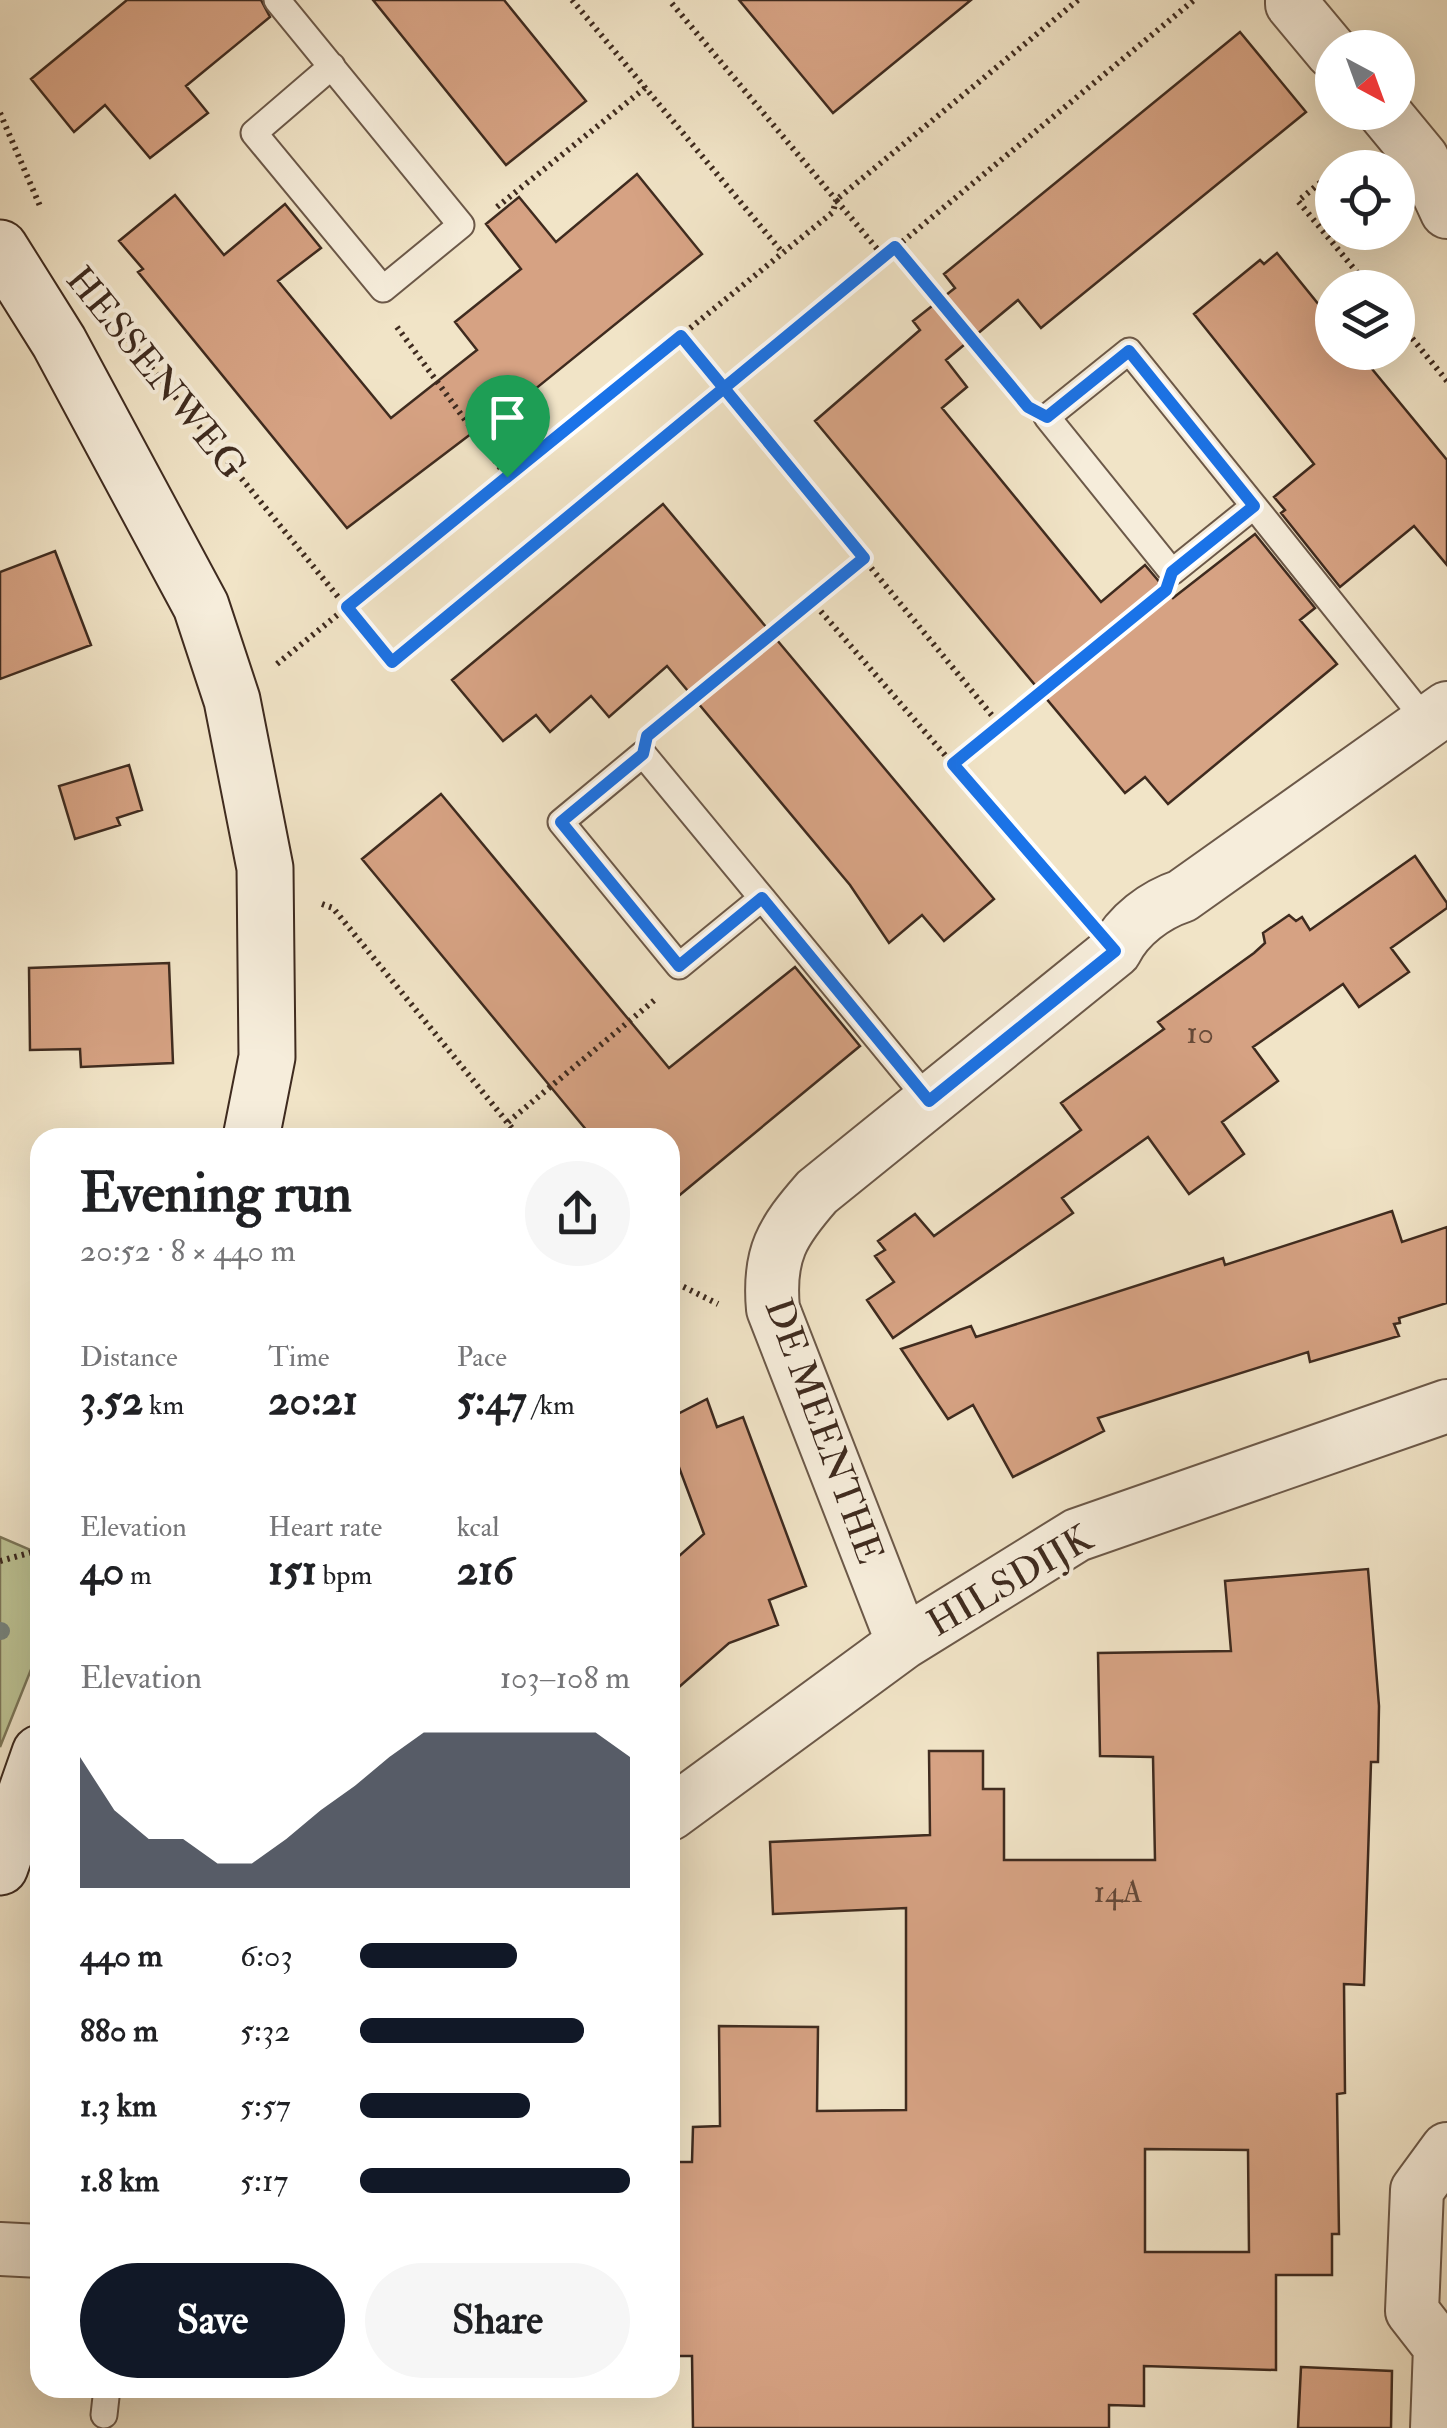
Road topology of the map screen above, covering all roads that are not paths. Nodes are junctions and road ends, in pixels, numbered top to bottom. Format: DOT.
graph roads {
  1 [pos="277,0"];
  2 [pos="1292,0"];
  3 [pos="1315,32"];
  4 [pos="332,66"];
  5 [pos="1399,130"];
  6 [pos="1447,212"];
  7 [pos="0,248"];
  8 [pos="1254,506"];
  9 [pos="1437,715"];
  10 [pos="762,898"];
  11 [pos="929,1101"];
  12 [pos="253,1128"];
  13 [pos="1447,1406"];
  14 [pos="903,1643"];
  15 [pos="30,1782"];
  16 [pos="680,1807"];
  17 [pos="0,1867"];
  18 [pos="1447,2149"];
  19 [pos="0,2249"];
  20 [pos="30,2250"];
  21 [pos="106,2398"];
  22 [pos="104,2416"];
  23 [pos="1438,2428"];
  1 -- 4 [label="lane"];
  2 -- 3 [label="street"];
  4 -- 4 [label="lane"];
  5 -- 6 [label="street"];
  7 -- 12 [label="main road, HESSENWEG"];
  8 -- 8 [label="lane"];
  8 -- 9 [label="lane"];
  9 -- 11 [label="street, DE MEENTHE"];
  10 -- 10 [label="lane"];
  10 -- 11 [label="lane"];
  11 -- 14 [label="street, DE MEENTHE"];
  13 -- 14 [label="street, HILSDIJK"];
  14 -- 16 [label="street, HILSDIJK"];
  15 -- 17 [label="main road"];
  18 -- 23 [label="street"];
  19 -- 20 [label="street"];
  21 -- 22 [label="lane"];
}
